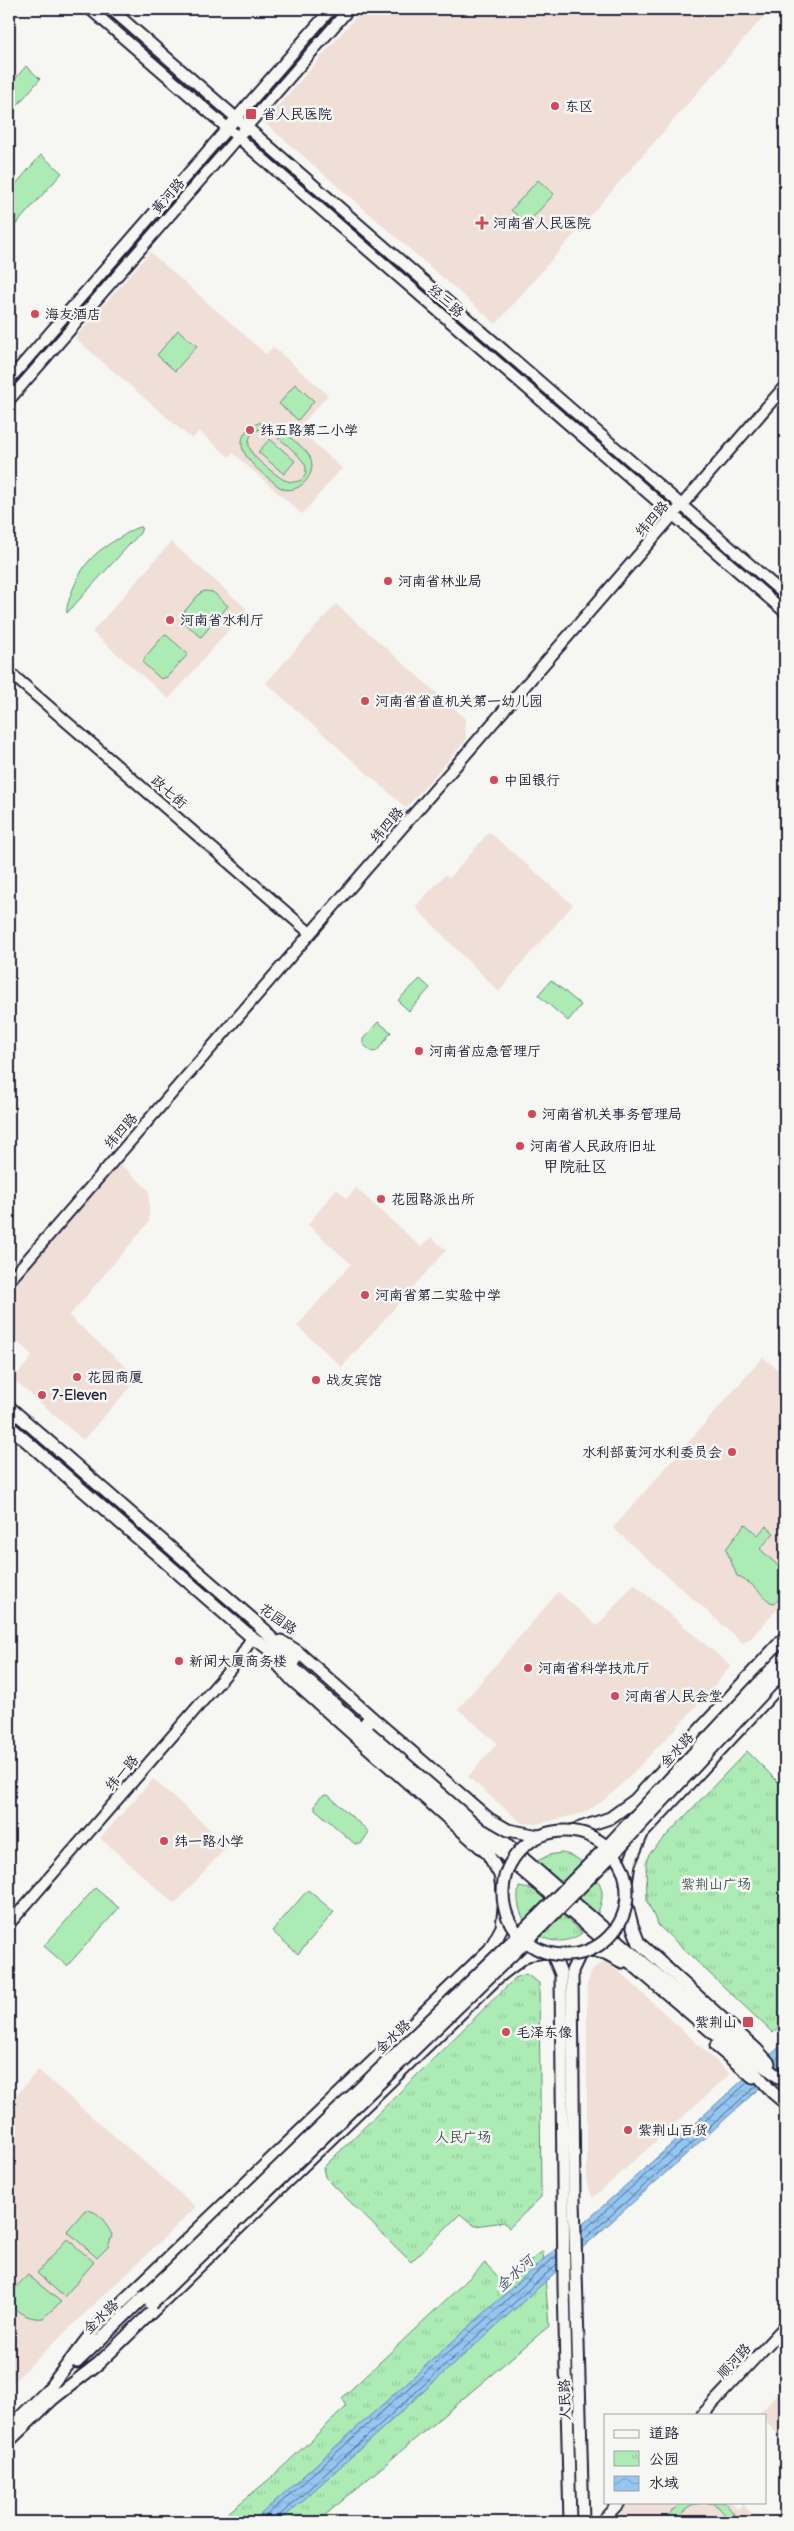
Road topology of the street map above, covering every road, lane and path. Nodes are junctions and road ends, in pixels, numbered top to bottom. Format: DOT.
graph roads {
  1 [pos="90,9"];
  2 [pos="111,9"];
  3 [pos="331,9"];
  4 [pos="348,9"];
  5 [pos="236,118"];
  6 [pos="246,127"];
  7 [pos="227,128"];
  8 [pos="237,137"];
  9 [pos="9,380"];
  10 [pos="785,386"];
  11 [pos="9,400"];
  12 [pos="682,505"];
  13 [pos="673,515"];
  14 [pos="785,595"];
  15 [pos="785,612"];
  16 [pos="9,672"];
  17 [pos="310,934"];
  18 [pos="9,1281"];
  19 [pos="9,1407"];
  20 [pos="9,1426"];
  21 [pos="260,1628"];
  22 [pos="252,1637"];
  23 [pos="785,1638"];
  24 [pos="785,1655"];
  25 [pos="785,1670"];
  26 [pos="785,1680"];
  27 [pos="571,1831"];
  28 [pos="539,1836"];
  29 [pos="626,1884"];
  30 [pos="502,1889"];
  31 [pos="626,1902"];
  32 [pos="504,1908"];
  33 [pos="9,1924"];
  34 [pos="585,1952"];
  35 [pos="549,1953"];
  36 [pos="748,2058"];
  37 [pos="785,2082"];
  38 [pos="785,2103"];
  39 [pos="147,2300"];
  40 [pos="785,2326"];
  41 [pos="50,2394"];
  42 [pos="703,2414"];
  43 [pos="9,2428"];
  44 [pos="9,2441"];
  45 [pos="618,2504"];
  46 [pos="570,2522"];
  47 [pos="584,2522"];
  48 [pos="601,2522"];
  1 -- 7 [label="main road, 经三路"];
  2 -- 5 [label="main road, 经三路"];
  3 -- 5 [label="main road, 黄河路"];
  4 -- 6 [label="main road, 黄河路"];
  5 -- 6 [label="main road, 经三路"];
  5 -- 7 [label="main road, 黄河路"];
  6 -- 8 [label="main road, 黄河路"];
  6 -- 12 [label="main road, 经三路"];
  7 -- 8 [label="main road, 经三路"];
  7 -- 9 [label="main road, 黄河路"];
  8 -- 11 [label="main road, 黄河路"];
  8 -- 13 [label="main road, 经三路"];
  10 -- 12 [label="main road, 纬四路"];
  12 -- 13 [label="main road, 纬四路"];
  12 -- 14 [label="main road, 经三路"];
  13 -- 15 [label="main road, 经三路"];
  13 -- 17 [label="main road, 纬四路"];
  16 -- 17 [label="main road, 政七街"];
  17 -- 18 [label="main road, 纬四路"];
  19 -- 21 [label="main road, 花园路"];
  20 -- 22 [label="main road, 花园路"];
  21 -- 28 [label="main road, 花园路, bridge"];
  21 -- 36 [label="main road"];
  22 -- 30 [label="main road, 花园路"];
  22 -- 33 [label="main road, 纬一路"];
  22 -- 36 [label="main road"];
  23 -- 27 [label="main road"];
  24 -- 39 [label="main road, 金水路, bridge"];
  25 -- 39 [label="main road, 金水路, bridge"];
  26 -- 29 [label="main road"];
  27 -- 28 [label="main road, bridge"];
  27 -- 29 [label="main road, bridge"];
  28 -- 30 [label="main road, bridge"];
  29 -- 31 [label="main road, bridge"];
  30 -- 32 [label="main road, bridge"];
  31 -- 34 [label="main road, bridge"];
  31 -- 36 [label="main road"];
  32 -- 35 [label="main road, bridge"];
  32 -- 41 [label="main road"];
  34 -- 35 [label="main road, bridge"];
  34 -- 36 [label="main road"];
  34 -- 47 [label="main road, 人民路"];
  35 -- 41 [label="main road"];
  35 -- 46 [label="main road, 人民路"];
  36 -- 37 [label="main road"];
  36 -- 38 [label="main road"];
  39 -- 41 [label="main road, 金水路"];
  40 -- 42 [label="main road, 顺河路"];
  41 -- 43 [label="main road, 金水路"];
  41 -- 44 [label="main road, 金水路"];
  45 -- 48 [label="main road"];
}
